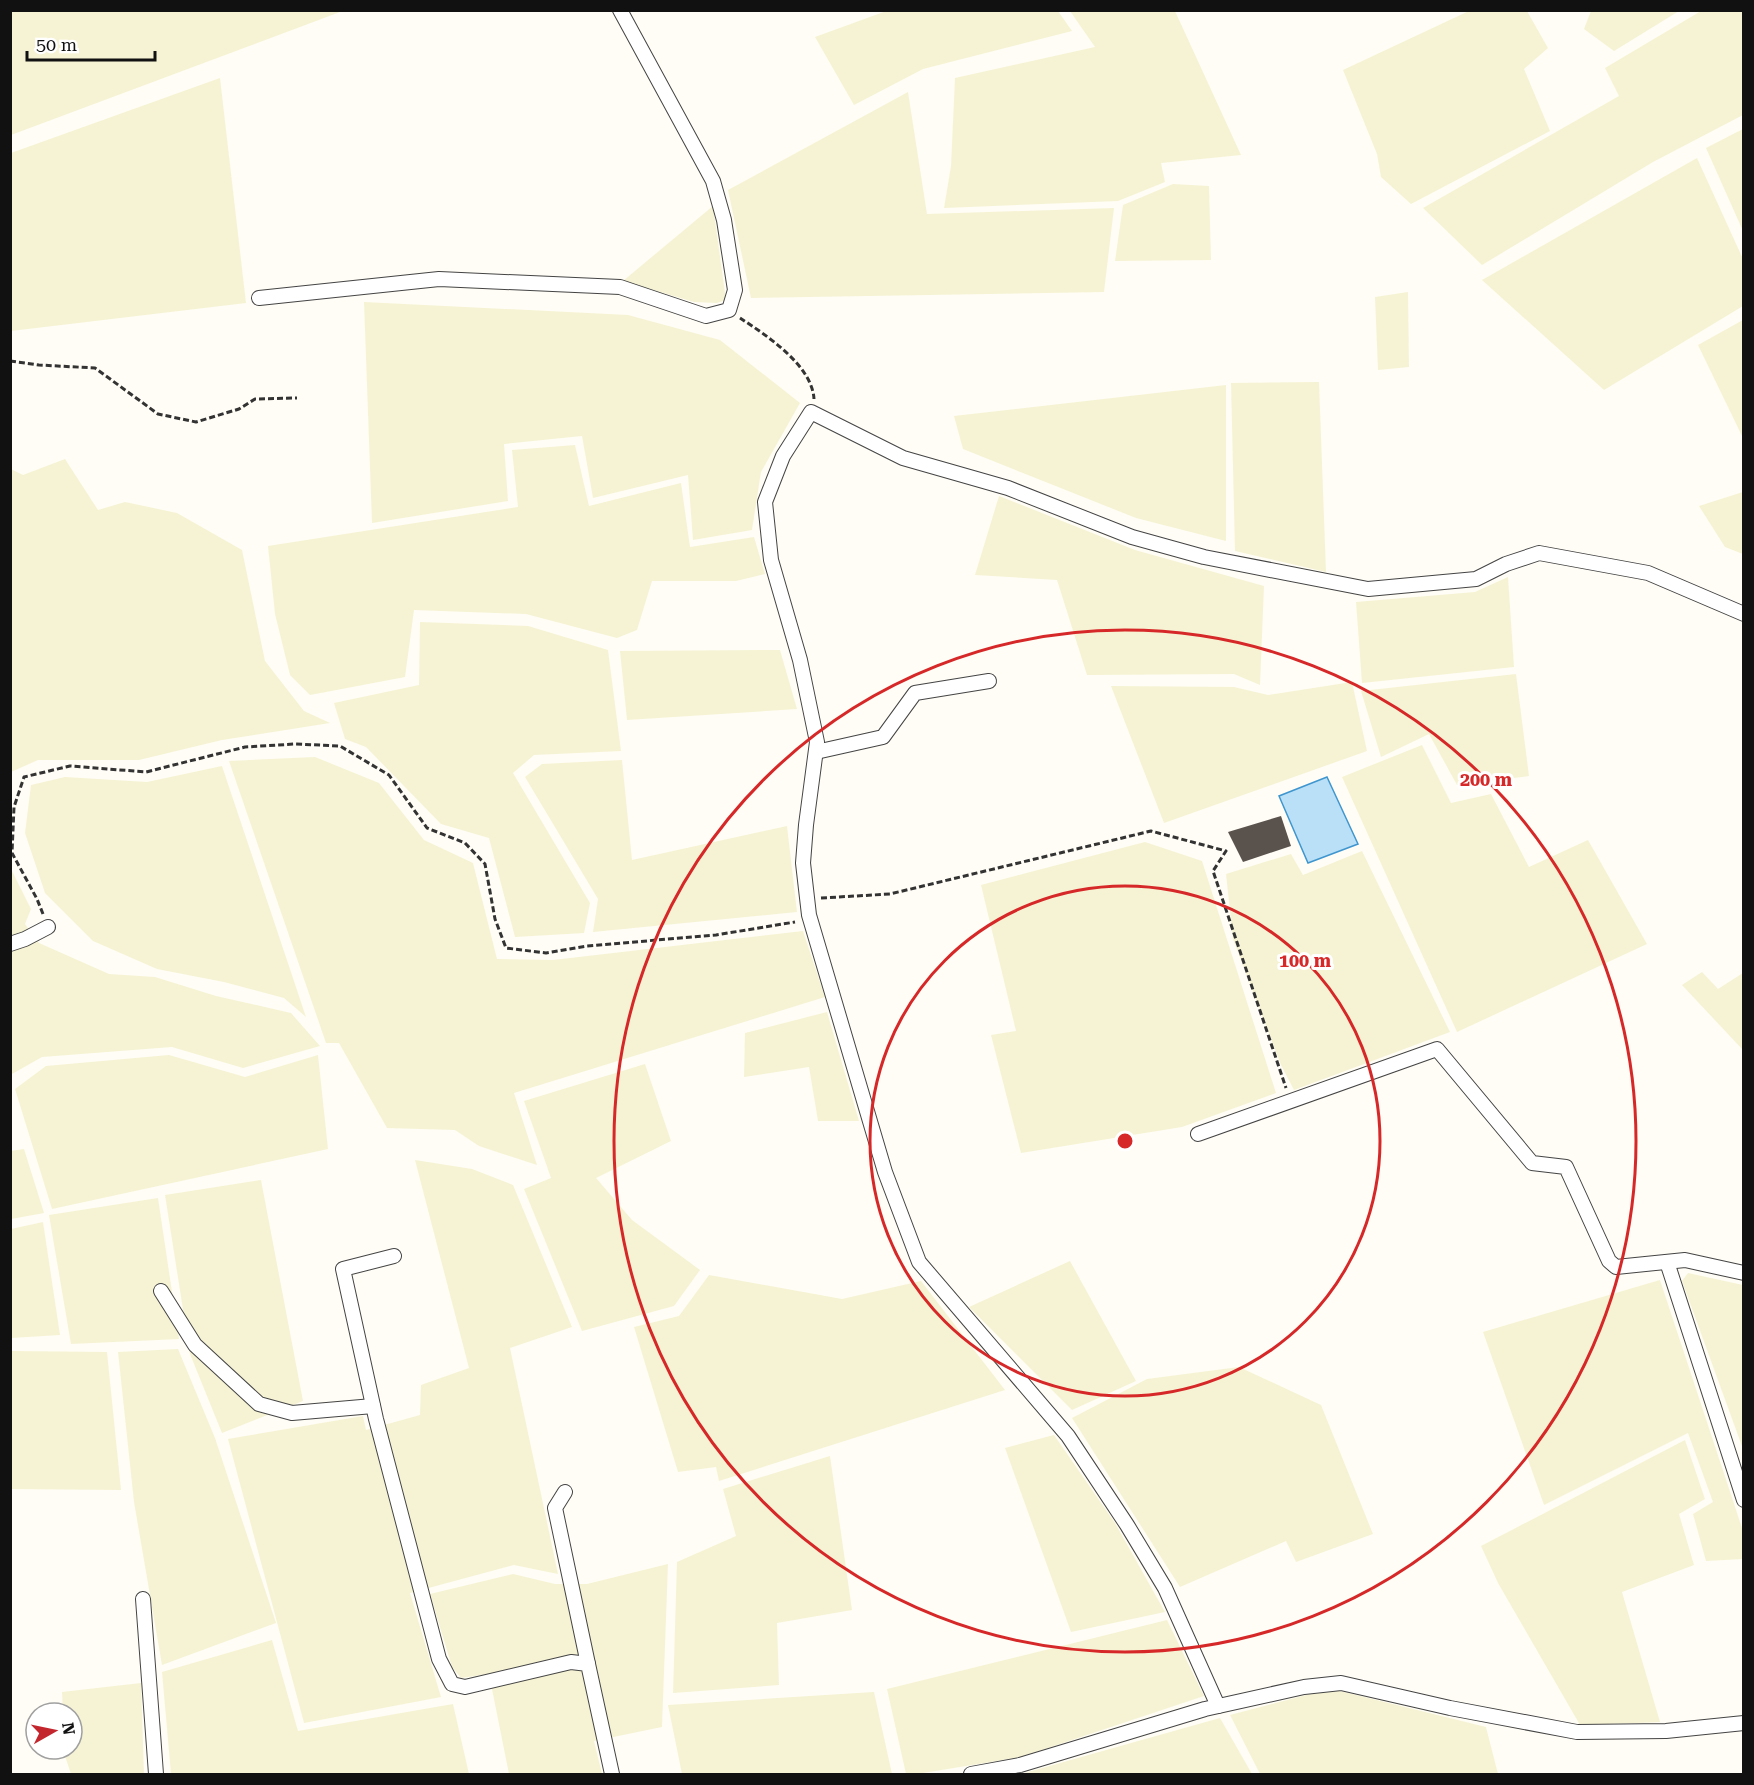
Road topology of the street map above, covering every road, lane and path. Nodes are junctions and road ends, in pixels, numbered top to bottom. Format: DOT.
graph roads {
  1 [pos="620,10"];
  2 [pos="259,298"];
  3 [pos="729,310"];
  4 [pos="10,362"];
  5 [pos="297,398"];
  6 [pos="812,412"];
  7 [pos="1743,614"];
  8 [pos="989,681"];
  9 [pos="816,752"];
  10 [pos="807,900"];
  11 [pos="810,919"];
  12 [pos="48,927"];
  13 [pos="10,944"];
  14 [pos="1290,1101"];
  15 [pos="1198,1134"];
  16 [pos="394,1256"];
  17 [pos="1667,1262"];
  18 [pos="1743,1273"];
  19 [pos="162,1291"];
  20 [pos="373,1406"];
  21 [pos="565,1492"];
  22 [pos="1743,1500"];
  23 [pos="143,1599"];
  24 [pos="588,1664"];
  25 [pos="1218,1706"];
  26 [pos="1743,1723"];
  27 [pos="156,1774"];
  28 [pos="612,1774"];
  29 [pos="972,1774"];
  1 -- 3 [label="street"];
  2 -- 3 [label="street"];
  3 -- 6 [label="path"];
  4 -- 5 [label="path"];
  6 -- 7 [label="street"];
  6 -- 9 [label="street"];
  8 -- 9 [label="street"];
  9 -- 10 [label="street"];
  10 -- 11 [label="street"];
  10 -- 14 [label="path"];
  11 -- 12 [label="path"];
  11 -- 25 [label="street"];
  12 -- 13 [label="street"];
  14 -- 15 [label="street"];
  14 -- 17 [label="street"];
  16 -- 20 [label="street"];
  17 -- 18 [label="street"];
  17 -- 22 [label="street"];
  19 -- 20 [label="street"];
  20 -- 24 [label="street"];
  21 -- 24 [label="street"];
  23 -- 27 [label="street"];
  24 -- 28 [label="street"];
  25 -- 26 [label="street"];
  25 -- 29 [label="street"];
}
